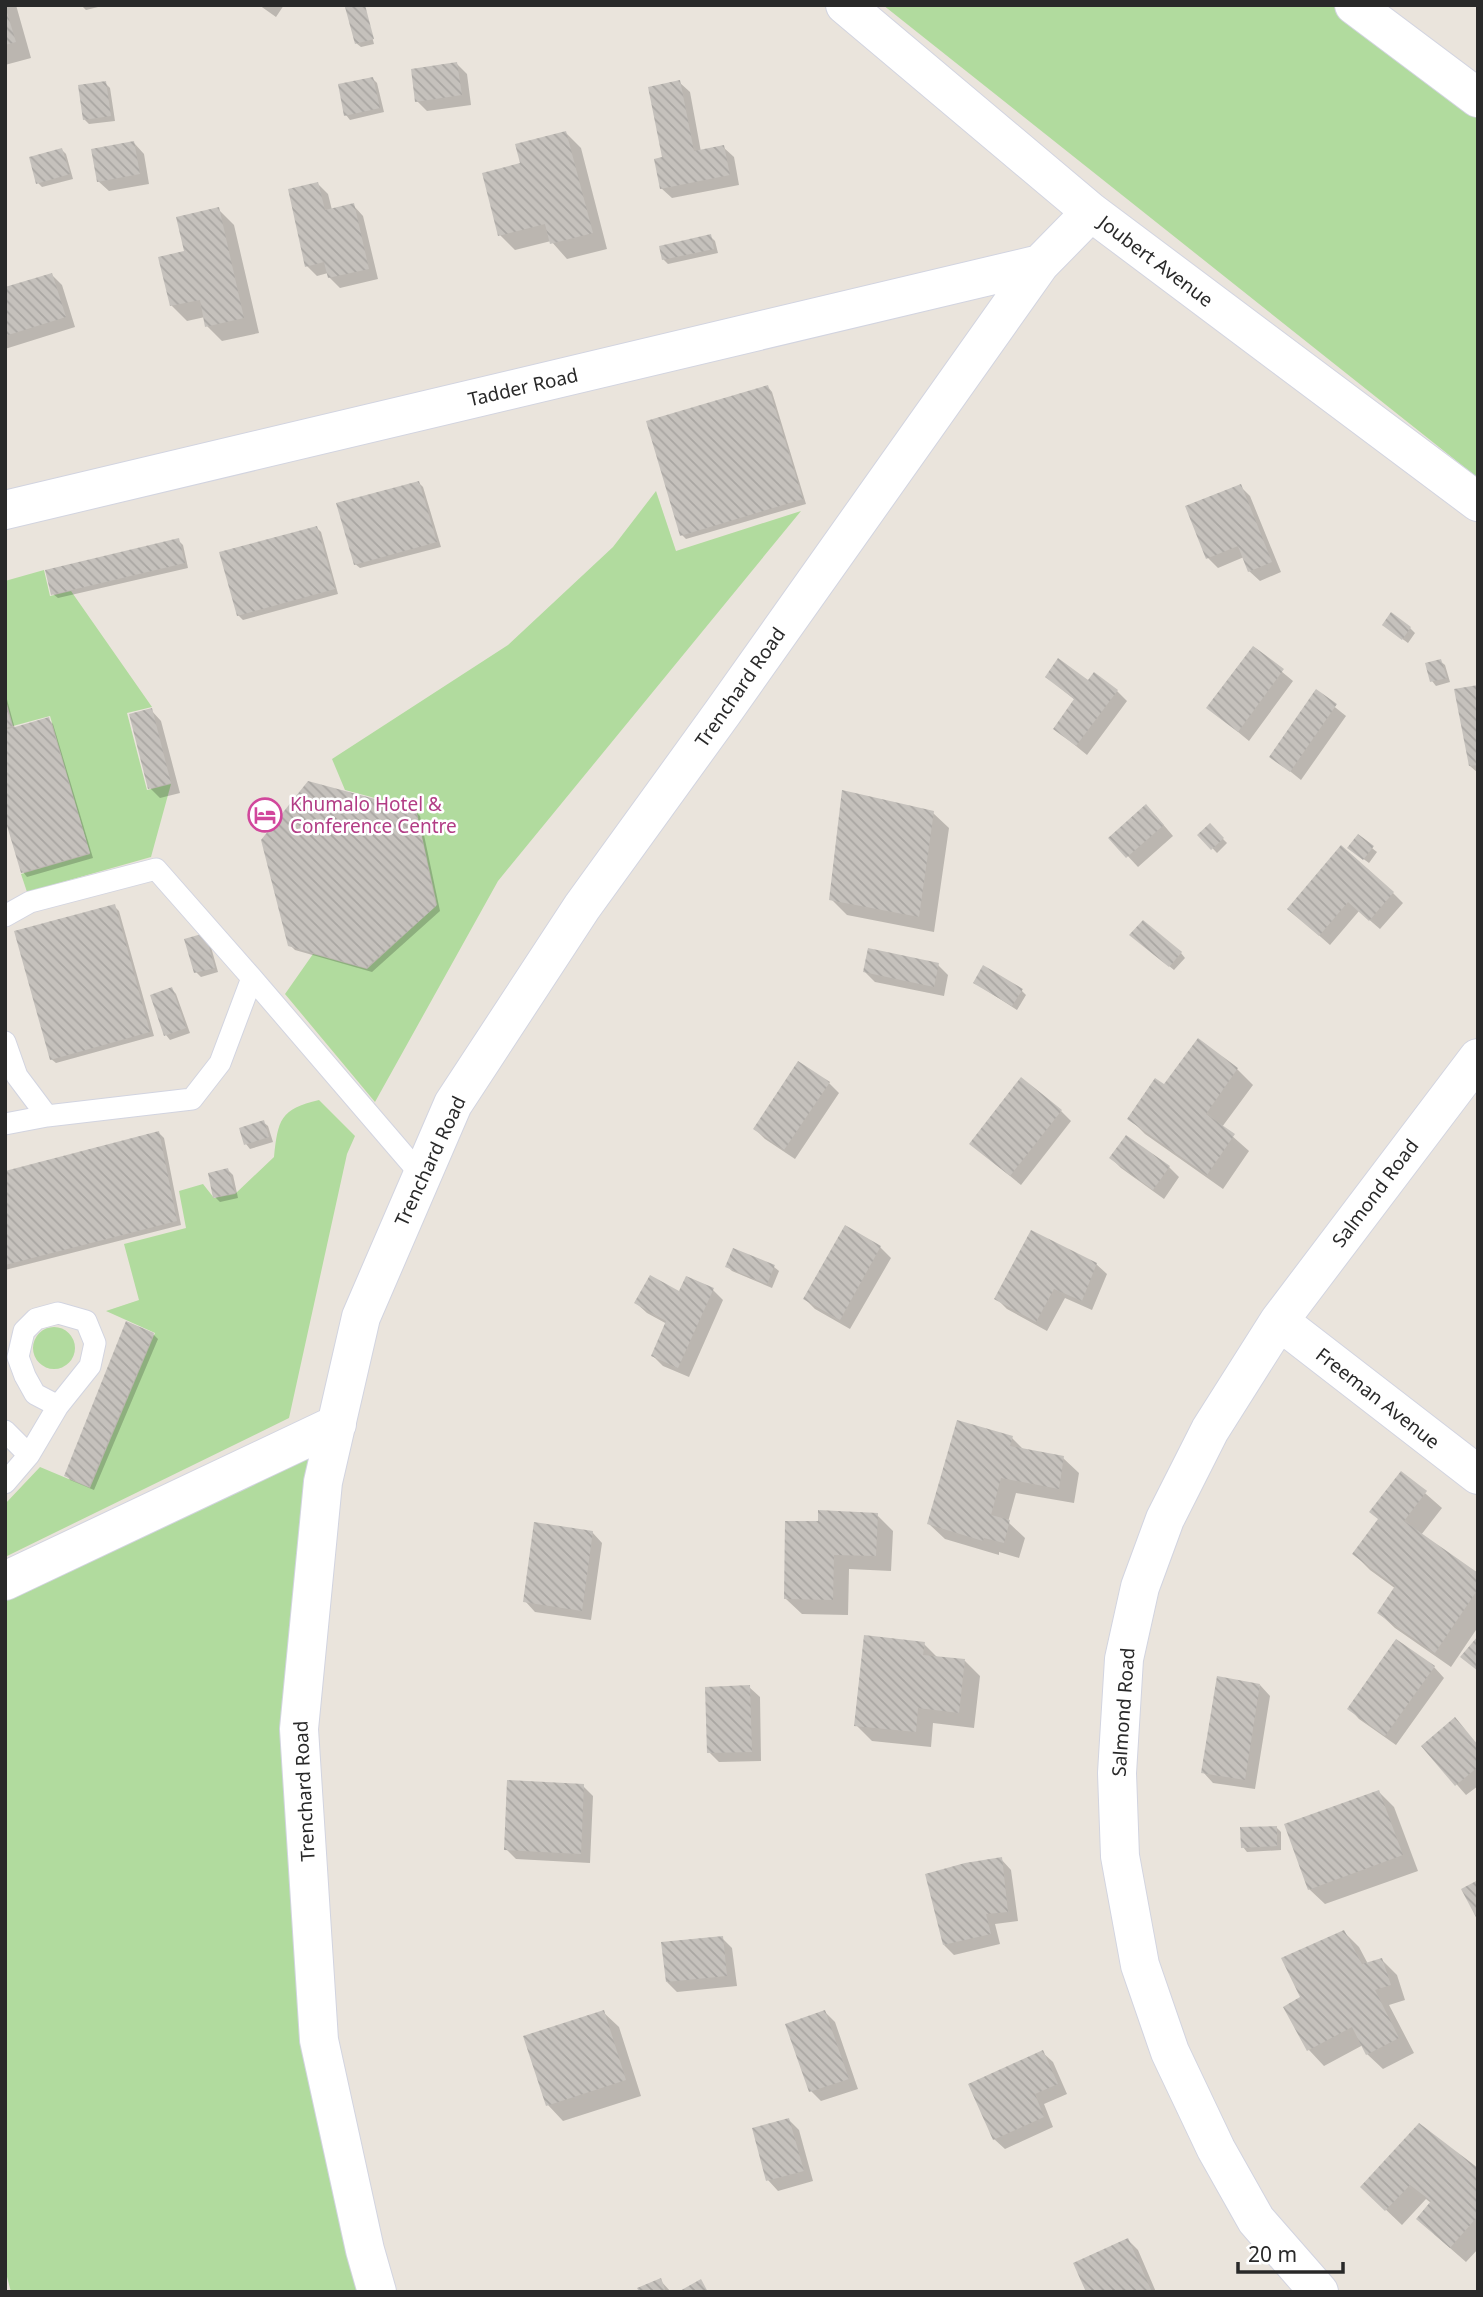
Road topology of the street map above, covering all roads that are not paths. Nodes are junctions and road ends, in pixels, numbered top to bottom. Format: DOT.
graph roads {
  1 [pos="845,5"];
  2 [pos="1354,5"];
  3 [pos="1478,98"];
  4 [pos="1091,212"];
  5 [pos="1040,264"];
  6 [pos="1478,502"];
  7 [pos="5,510"];
  8 [pos="5,916"];
  9 [pos="252,978"];
  10 [pos="5,1042"];
  11 [pos="1478,1058"];
  12 [pos="47,1116"];
  13 [pos="5,1124"];
  14 [pos="422,1176"];
  15 [pos="1279,1321"];
  16 [pos="58,1406"];
  17 [pos="337,1424"];
  18 [pos="5,1431"];
  19 [pos="29,1455"];
  20 [pos="1478,1475"];
  21 [pos="5,1483"];
  22 [pos="5,1581"];
  23 [pos="377,2292"];
  24 [pos="1319,2292"];
  1 -- 4 [label="street, Joubert Avenue"];
  2 -- 3 [label="street"];
  4 -- 5 [label="street, Trenchard Road"];
  4 -- 6 [label="street, Joubert Avenue"];
  5 -- 7 [label="street, Tadder Road"];
  5 -- 14 [label="street, Trenchard Road"];
  8 -- 9 [label="lane"];
  9 -- 12 [label="lane"];
  9 -- 14 [label="lane"];
  10 -- 12 [label="lane"];
  11 -- 15 [label="street, Salmond Road"];
  12 -- 13 [label="lane"];
  14 -- 17 [label="street, Trenchard Road"];
  15 -- 20 [label="street, Freeman Avenue"];
  15 -- 24 [label="street, Salmond Road"];
  16 -- 19 [label="lane"];
  17 -- 22 [label="street"];
  17 -- 23 [label="street, Trenchard Road"];
  18 -- 19 [label="lane"];
  19 -- 21 [label="lane"];
}
